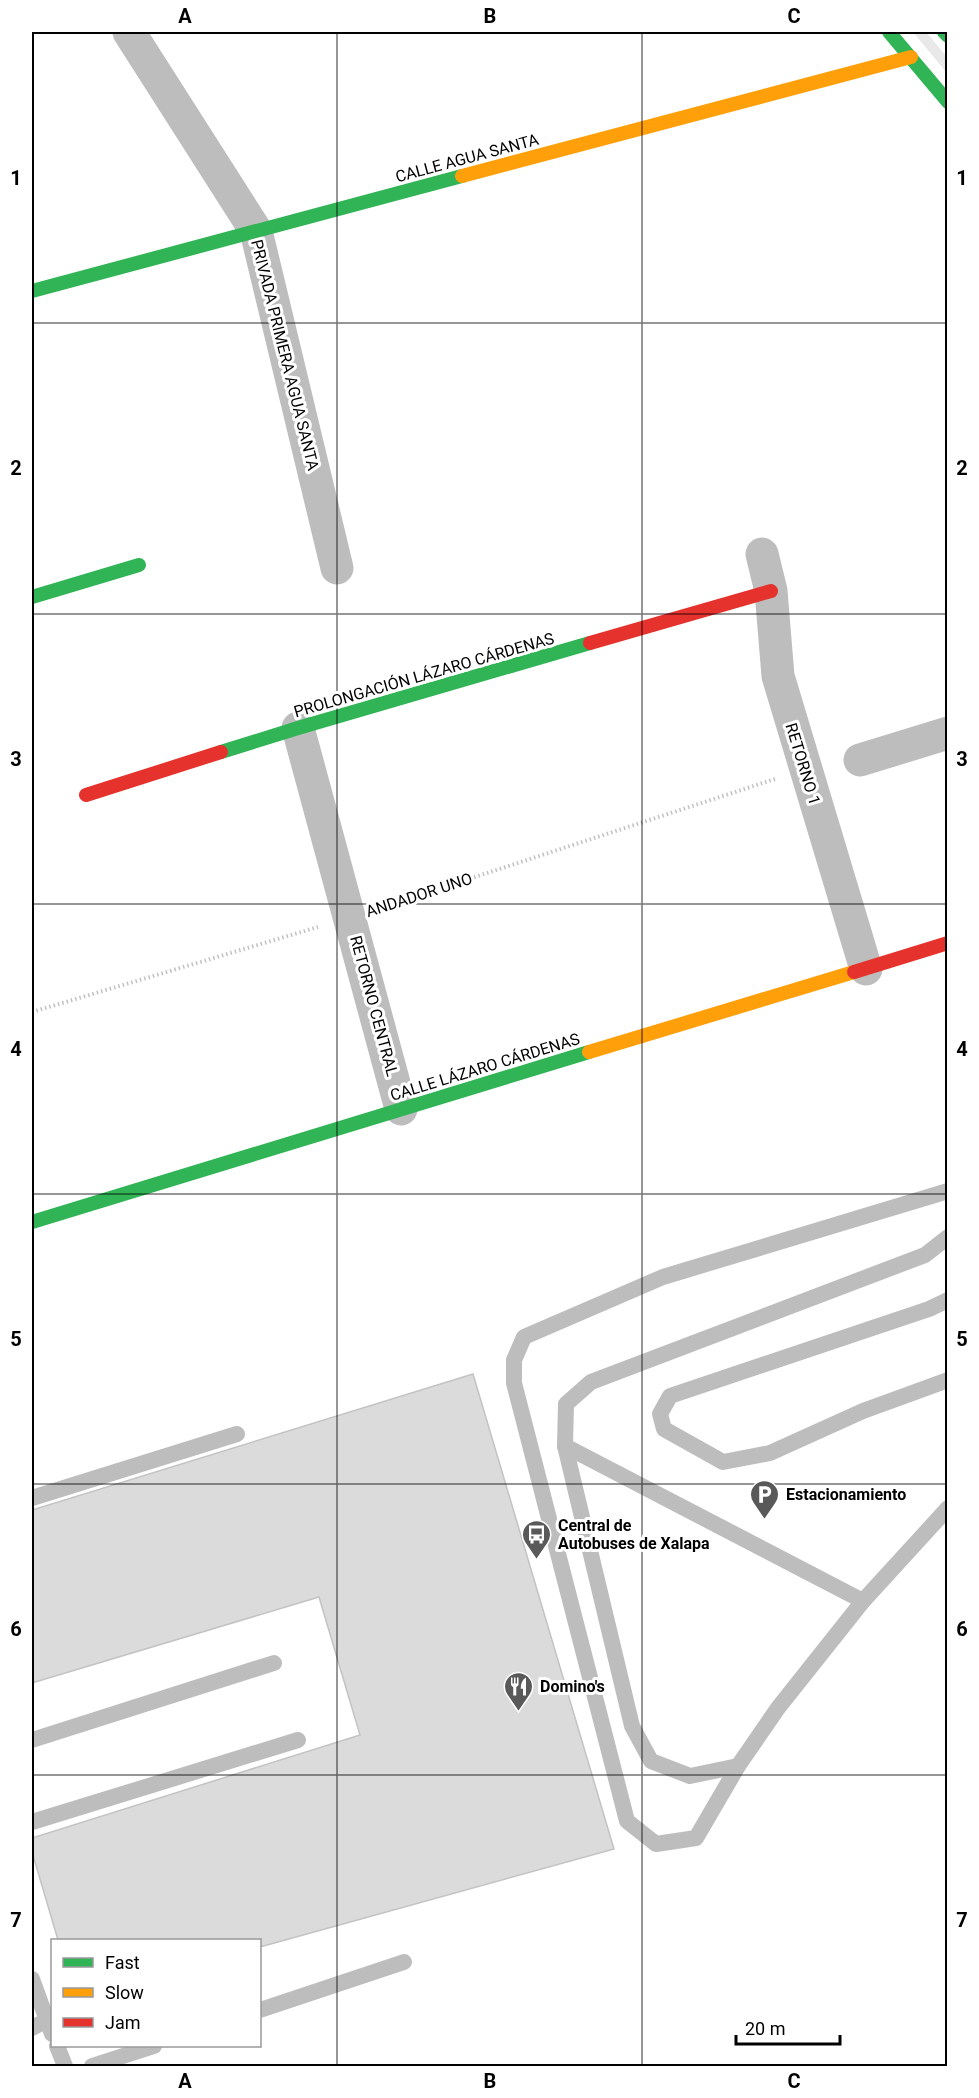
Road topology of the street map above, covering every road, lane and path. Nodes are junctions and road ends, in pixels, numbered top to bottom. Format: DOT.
graph roads {
  1 [pos="129,32"];
  2 [pos="889,32"];
  3 [pos="944,32"];
  4 [pos="948,36"];
  5 [pos="910,57"];
  6 [pos="948,102"];
  7 [pos="255,231"];
  8 [pos="32,291"];
  9 [pos="762,554"];
  10 [pos="139,566"];
  11 [pos="337,568"];
  12 [pos="771,591"];
  13 [pos="32,597"];
  14 [pos="298,728"];
  15 [pos="948,733"];
  16 [pos="860,760"];
  17 [pos="804,770"];
  18 [pos="86,795"];
  19 [pos="350,918"];
  20 [pos="948,943"];
  21 [pos="866,969"];
  22 [pos="32,1012"];
  23 [pos="401,1109"];
  24 [pos="948,1191"];
  25 [pos="32,1222"];
  26 [pos="948,1237"];
  27 [pos="948,1300"];
  28 [pos="948,1380"];
  29 [pos="237,1434"];
  30 [pos="565,1446"];
  31 [pos="32,1498"];
  32 [pos="948,1508"];
  33 [pos="863,1601"];
  34 [pos="274,1663"];
  35 [pos="32,1740"];
  36 [pos="298,1740"];
  37 [pos="738,1766"];
  38 [pos="32,1822"];
  39 [pos="404,1962"];
  40 [pos="32,1979"];
  41 [pos="261,2010"];
  42 [pos="50,2027"];
  43 [pos="32,2028"];
  44 [pos="57,2047"];
  45 [pos="151,2047"];
  46 [pos="64,2067"];
  47 [pos="92,2067"];
  1 -- 7 [label="street, PRIVADA PRIMERA AGUA SANTA"];
  2 -- 5 [label="street"];
  3 -- 4 [label="street"];
  5 -- 6 [label="street"];
  5 -- 7 [label="street, CALLE AGUA SANTA"];
  7 -- 8 [label="street, CALLE AGUA SANTA"];
  7 -- 11 [label="street, PRIVADA PRIMERA AGUA SANTA"];
  9 -- 12 [label="street, RETORNO 1"];
  10 -- 13 [label="street"];
  12 -- 14 [label="street, PROLONGACIÓN LÁZARO CÁRDENAS"];
  12 -- 17 [label="street, RETORNO 1"];
  14 -- 18 [label="street, PROLONGACIÓN LÁZARO CÁRDENAS"];
  14 -- 19 [label="street, RETORNO CENTRAL"];
  15 -- 16 [label="street"];
  17 -- 19 [label="path, ANDADOR UNO"];
  17 -- 21 [label="street, RETORNO 1"];
  19 -- 22 [label="path, ANDADOR UNO"];
  19 -- 23 [label="street, RETORNO CENTRAL"];
  20 -- 21 [label="street, CALLE LÁZARO CÁRDENAS"];
  21 -- 23 [label="street, CALLE LÁZARO CÁRDENAS"];
  23 -- 25 [label="street, CALLE LÁZARO CÁRDENAS"];
  24 -- 37 [label="lane"];
  26 -- 30 [label="lane"];
  27 -- 28 [label="lane"];
  29 -- 31 [label="lane"];
  30 -- 33 [label="lane"];
  30 -- 37 [label="lane"];
  32 -- 33 [label="lane"];
  33 -- 37 [label="lane"];
  34 -- 35 [label="lane"];
  36 -- 38 [label="lane"];
  39 -- 41 [label="lane"];
  40 -- 42 [label="lane"];
  42 -- 43 [label="lane"];
  44 -- 46 [label="lane"];
  45 -- 47 [label="lane"];
}
